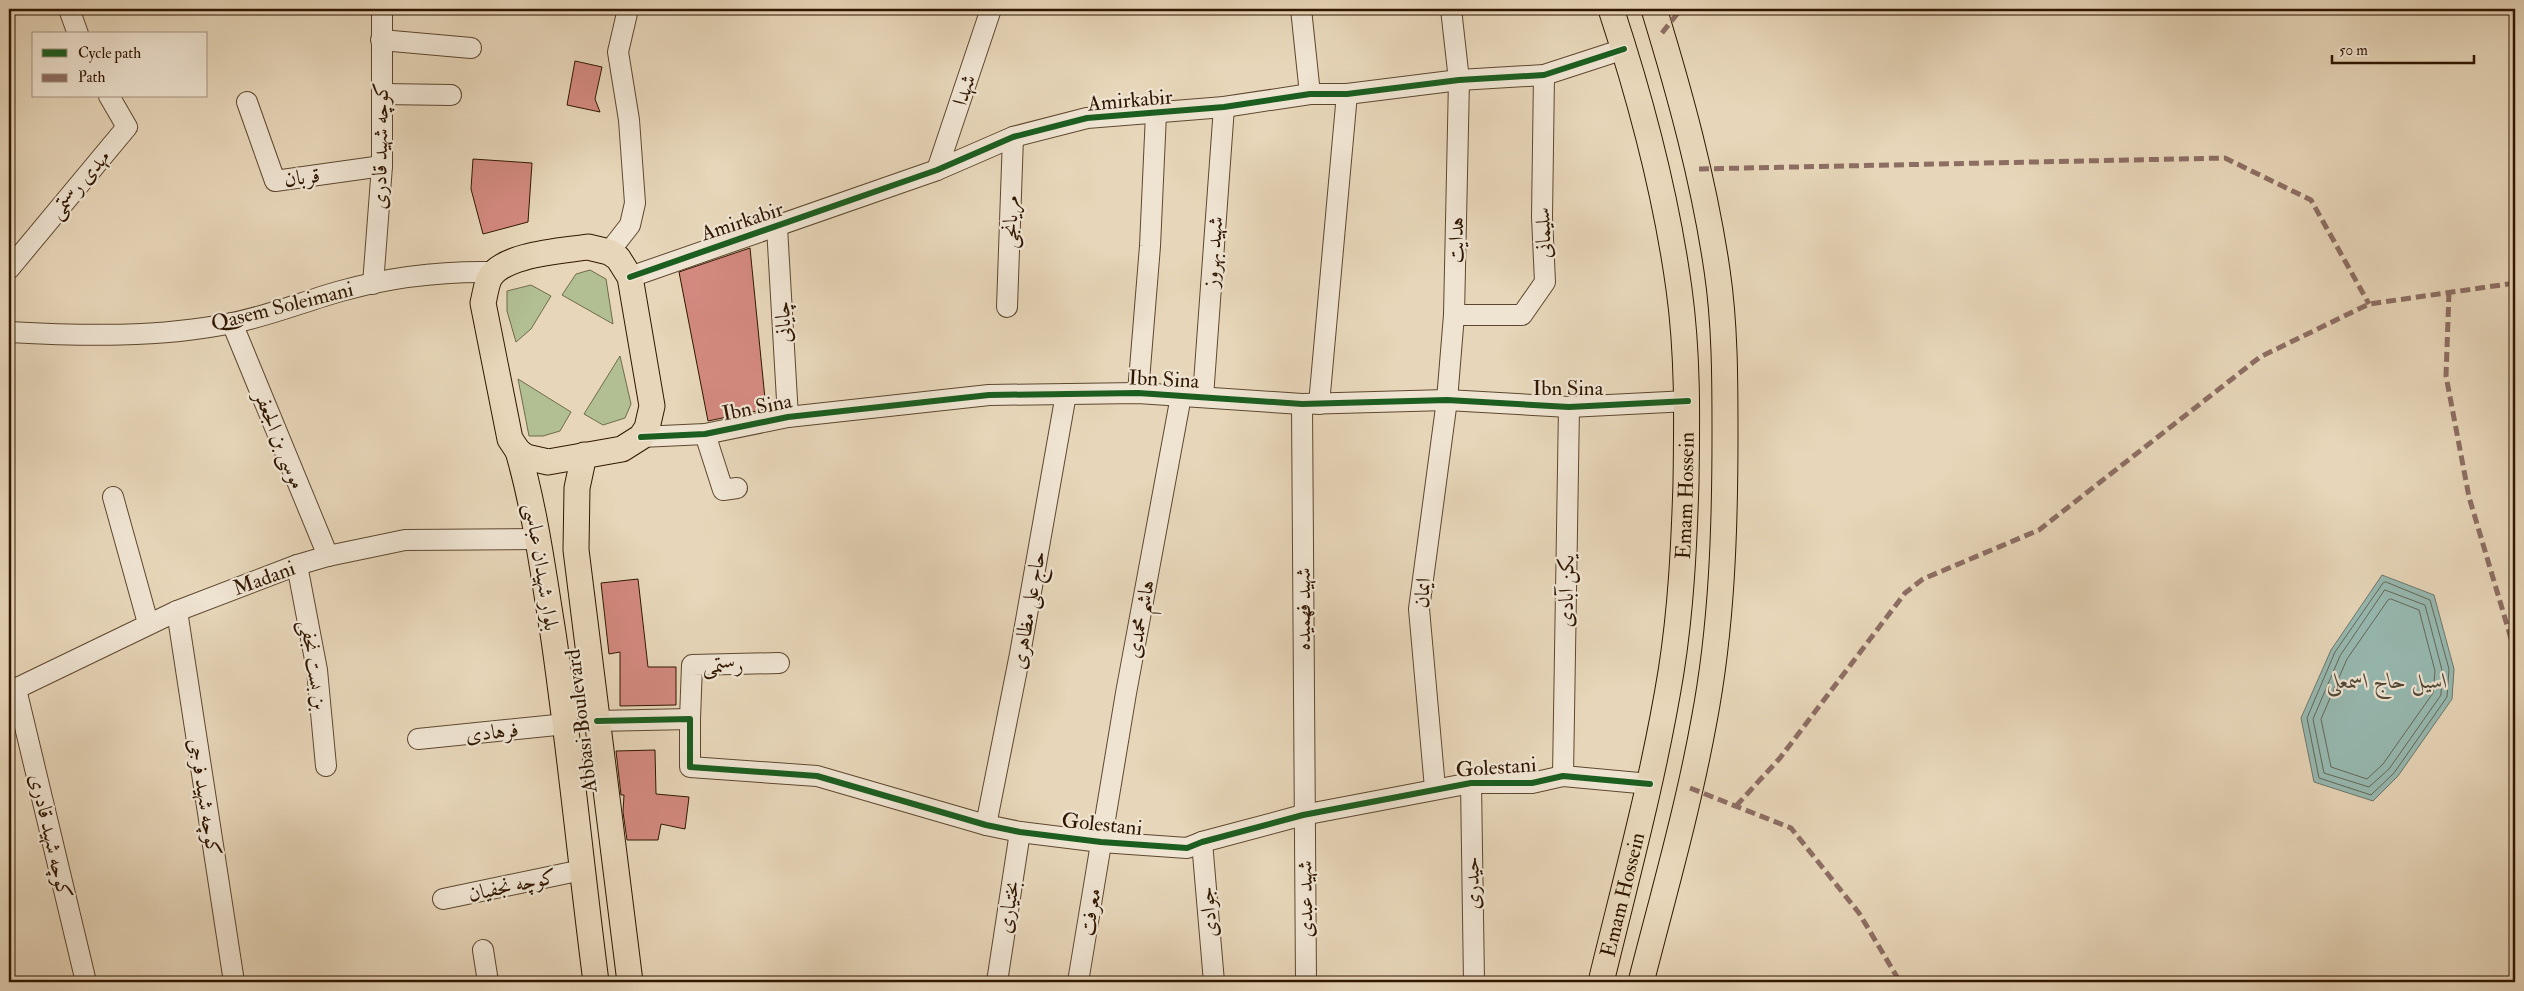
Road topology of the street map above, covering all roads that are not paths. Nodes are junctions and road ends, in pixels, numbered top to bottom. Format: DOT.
graph roads {
  1 [pos="69,9"];
  2 [pos="382,9"];
  3 [pos="628,9"];
  4 [pos="992,9"];
  5 [pos="1301,9"];
  6 [pos="1451,9"];
  7 [pos="1611,9"];
  8 [pos="1654,9"];
  9 [pos="77,32"];
  10 [pos="381,40"];
  11 [pos="471,48"];
  12 [pos="1624,48"];
  13 [pos="1544,75"];
  14 [pos="1459,80"];
  15 [pos="382,94"];
  16 [pos="1310,94"];
  17 [pos="1347,94"];
  18 [pos="451,95"];
  19 [pos="110,98"];
  20 [pos="247,102"];
  21 [pos="1224,107"];
  22 [pos="1156,114"];
  23 [pos="1013,137"];
  24 [pos="382,166"];
  25 [pos="937,170"];
  26 [pos="777,227"];
  27 [pos="610,252"];
  28 [pos="9,269"];
  29 [pos="494,272"];
  30 [pos="630,277"];
  31 [pos="373,284"];
  32 [pos="1007,307"];
  33 [pos="1454,315"];
  34 [pos="232,323"];
  35 [pos="9,332"];
  36 [pos="1138,393"];
  37 [pos="1066,394"];
  38 [pos="1181,396"];
  39 [pos="1202,397"];
  40 [pos="1447,400"];
  41 [pos="1688,401"];
  42 [pos="1725,401"];
  43 [pos="1311,404"];
  44 [pos="1569,407"];
  45 [pos="788,417"];
  46 [pos="705,434"];
  47 [pos="641,437"];
  48 [pos="518,451"];
  49 [pos="584,456"];
  50 [pos="737,488"];
  51 [pos="113,497"];
  52 [pos="539,539"];
  53 [pos="328,556"];
  54 [pos="297,565"];
  55 [pos="177,611"];
  56 [pos="148,623"];
  57 [pos="779,663"];
  58 [pos="13,690"];
  59 [pos="690,719"];
  60 [pos="597,721"];
  61 [pos="566,724"];
  62 [pos="418,739"];
  63 [pos="326,766"];
  64 [pos="1563,776"];
  65 [pos="1471,783"];
  66 [pos="1650,784"];
  67 [pos="1435,788"];
  68 [pos="1303,815"];
  69 [pos="986,825"];
  70 [pos="1020,832"];
  71 [pos="1101,842"];
  72 [pos="1202,842"];
  73 [pos="582,870"];
  74 [pos="443,899"];
  75 [pos="483,950"];
  76 [pos="86,982"];
  77 [pos="234,982"];
  78 [pos="488,982"];
  79 [pos="596,982"];
  80 [pos="630,982"];
  81 [pos="997,982"];
  82 [pos="1078,982"];
  83 [pos="1214,982"];
  84 [pos="1306,982"];
  85 [pos="1474,982"];
  86 [pos="1601,982"];
  87 [pos="1641,982"];
  1 -- 9 [label="street"];
  2 -- 10 [label="street, کوچه شهید قادری"];
  3 -- 27 [label="street"];
  4 -- 25 [label="street, شهدا"];
  5 -- 16 [label="street"];
  6 -- 14 [label="street, هدایت"];
  7 -- 12 [label="main road, Emam Hossein"];
  8 -- 42 [label="main road, Emam Hossein"];
  10 -- 11 [label="street"];
  10 -- 15 [label="street, کوچه شهید قادری"];
  12 -- 13 [label="street, Amirkabir"];
  12 -- 41 [label="main road, Emam Hossein"];
  13 -- 14 [label="street, Amirkabir"];
  13 -- 33 [label="street, سلیمانی"];
  14 -- 17 [label="street, Amirkabir"];
  14 -- 33 [label="street, هدایت"];
  15 -- 18 [label="street"];
  15 -- 24 [label="street, کوچه شهید قادری"];
  16 -- 17 [label="street, Amirkabir"];
  16 -- 21 [label="street, Amirkabir"];
  17 -- 43 [label="street, شهید فهمیده"];
  19 -- 28 [label="street, مهدی رستمی"];
  20 -- 24 [label="street, قربان"];
  21 -- 22 [label="street, Amirkabir"];
  21 -- 39 [label="street, شهید بهروز"];
  22 -- 23 [label="street, Amirkabir"];
  22 -- 36 [label="street"];
  23 -- 25 [label="street, Amirkabir"];
  23 -- 32 [label="street, مریانجی"];
  24 -- 31 [label="street, کوچه شهید قادری"];
  25 -- 26 [label="street, Amirkabir"];
  26 -- 30 [label="street, Amirkabir"];
  26 -- 45 [label="street, چایانی"];
  27 -- 29 [label="main road"];
  27 -- 30 [label="main road"];
  29 -- 31 [label="street, Qasem Soleimani"];
  29 -- 48 [label="main road, بلوار شهیدان عباسی"];
  30 -- 47 [label="main road"];
  31 -- 34 [label="street, Qasem Soleimani"];
  33 -- 40 [label="street, هدایت"];
  34 -- 35 [label="street, Qasem Soleimani"];
  34 -- 53 [label="street, موسی بن الجعفر"];
  36 -- 37 [label="street, Ibn Sina"];
  36 -- 38 [label="street, Ibn Sina"];
  37 -- 45 [label="street, Ibn Sina"];
  37 -- 69 [label="street, حاج علی مظاهری"];
  38 -- 39 [label="street, Ibn Sina"];
  38 -- 71 [label="street, هاشم محمدی"];
  39 -- 43 [label="street, Ibn Sina"];
  40 -- 43 [label="street, Ibn Sina"];
  40 -- 44 [label="street, Ibn Sina"];
  40 -- 67 [label="street, ایمان"];
  41 -- 42 [label="main road"];
  41 -- 44 [label="street, Ibn Sina"];
  41 -- 66 [label="main road, Emam Hossein"];
  42 -- 87 [label="main road, Emam Hossein"];
  43 -- 68 [label="street, شهید فهمیده"];
  44 -- 64 [label="street, یکن آبادی"];
  45 -- 46 [label="street, Ibn Sina"];
  46 -- 47 [label="street, Ibn Sina"];
  46 -- 50 [label="street"];
  47 -- 49 [label="main road"];
  48 -- 49 [label="main road"];
  48 -- 52 [label="main road, بلوار شهیدان عباسی"];
  49 -- 60 [label="main road, Abbasi Boulevard"];
  51 -- 56 [label="street"];
  52 -- 53 [label="street, Madani"];
  52 -- 61 [label="main road, بلوار شهیدان عباسی"];
  53 -- 54 [label="street, Madani"];
  54 -- 55 [label="street, Madani"];
  54 -- 63 [label="street, بن بست نجفی"];
  55 -- 56 [label="street, Madani"];
  55 -- 77 [label="street, کوچه شهید فرجی"];
  56 -- 58 [label="street, Madani"];
  57 -- 59 [label="street, رستمی"];
  58 -- 76 [label="street, کوچه شهید قادری"];
  59 -- 60 [label="street"];
  59 -- 69 [label="street, Golestani"];
  60 -- 80 [label="main road, Abbasi Boulevard"];
  61 -- 62 [label="street, فرهادی"];
  61 -- 73 [label="main road, بلوار شهیدان عباسی"];
  64 -- 65 [label="street, Golestani"];
  64 -- 66 [label="street, Golestani"];
  65 -- 67 [label="street, Golestani"];
  65 -- 85 [label="street, حیدری"];
  66 -- 86 [label="main road, Emam Hossein"];
  67 -- 68 [label="street, Golestani"];
  68 -- 72 [label="street, Golestani"];
  68 -- 84 [label="street, شهید عبدی"];
  69 -- 70 [label="street, Golestani"];
  70 -- 71 [label="street, Golestani"];
  70 -- 81 [label="street, بختیاری"];
  71 -- 72 [label="street, Golestani"];
  71 -- 82 [label="street, معرفت"];
  72 -- 83 [label="street, جوادی"];
  73 -- 74 [label="street, کوچه نجفیان"];
  73 -- 79 [label="main road, بلوار شهیدان عباسی"];
  75 -- 78 [label="street"];
}
